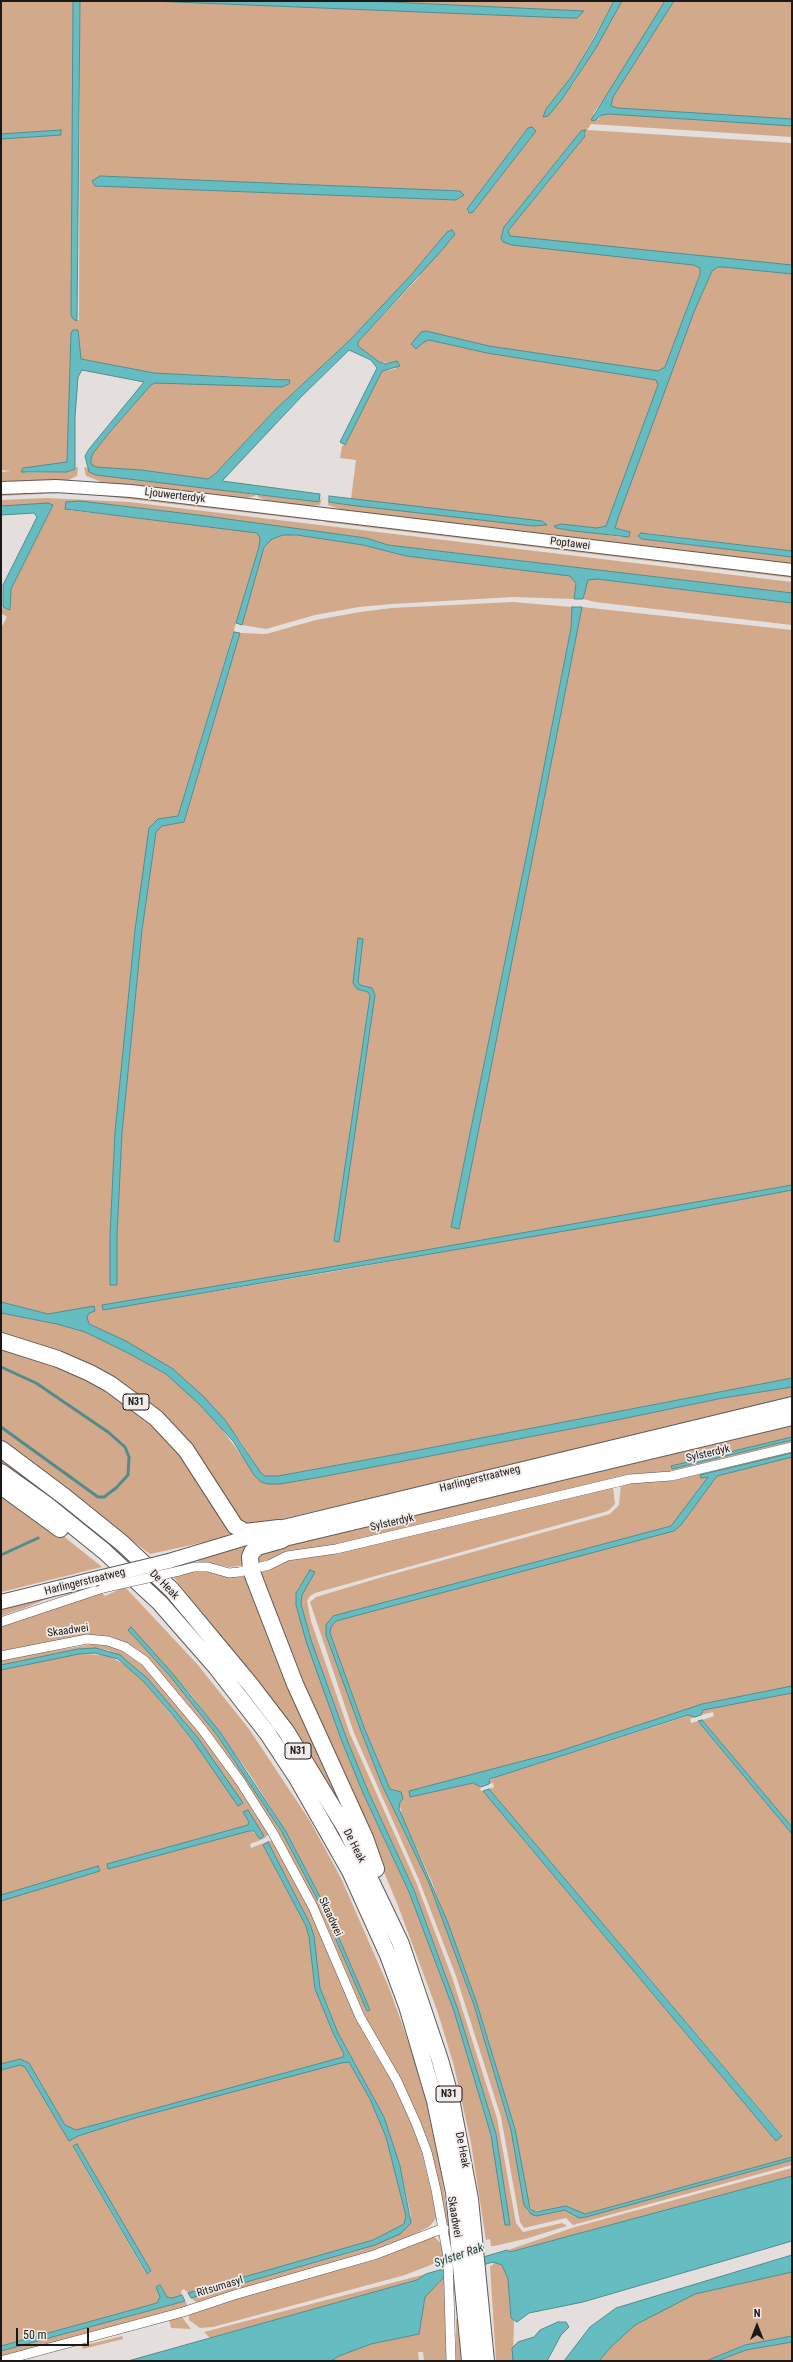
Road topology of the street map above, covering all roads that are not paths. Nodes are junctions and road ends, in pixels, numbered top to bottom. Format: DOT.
graph roads {
  1 [pos="1,488"];
  2 [pos="349,517"];
  3 [pos="792,570"];
  4 [pos="1,1341"];
  5 [pos="792,1404"];
  6 [pos="792,1418"];
  7 [pos="792,1447"];
  8 [pos="1,1449"];
  9 [pos="1,1472"];
  10 [pos="1,1486"];
  11 [pos="281,1534"];
  12 [pos="174,1566"];
  13 [pos="251,1570"];
  14 [pos="99,1584"];
  15 [pos="1,1602"];
  16 [pos="1,1622"];
  17 [pos="1,1656"];
  18 [pos="268,1734"];
  19 [pos="401,1944"];
  20 [pos="444,2228"];
  21 [pos="462,2253"];
  22 [pos="464,2274"];
  23 [pos="1,2361"];
  24 [pos="451,2361"];
  25 [pos="470,2361"];
  26 [pos="486,2361"];
  1 -- 2 [label="main road, Ljouwerterdyk"];
  2 -- 3 [label="main road, Poptawei"];
  4 -- 11 [label="highway, N31"];
  5 -- 11 [label="main road, Harlingerstraatweg"];
  6 -- 11 [label="main road, Harlingerstraatweg"];
  7 -- 13 [label="street, Sylsterdyk"];
  8 -- 19 [label="highway, De Heak / N31"];
  9 -- 18 [label="highway, De Heak / N31"];
  10 -- 18 [label="highway, N31"];
  11 -- 12 [label="main road, Harlingerstraatweg"];
  11 -- 13 [label="highway, N31"];
  12 -- 13 [label="street, Sylsterdyk"];
  12 -- 14 [label="main road, Harlingerstraatweg, bridge"];
  13 -- 19 [label="highway, N31"];
  14 -- 15 [label="main road, Harlingerstraatweg"];
  14 -- 16 [label="street"];
  17 -- 20 [label="street, Skaadwei"];
  18 -- 21 [label="highway, De Heak / N31"];
  19 -- 21 [label="highway, De Heak / N31"];
  20 -- 21 [label="street, Skaadwei"];
  20 -- 23 [label="street, Ritsumasyl"];
  21 -- 22 [label="highway, De Heak / N31"];
  22 -- 24 [label="street"];
  22 -- 25 [label="highway, De Heak / N31"];
  22 -- 26 [label="highway, De Heak / N31"];
}
